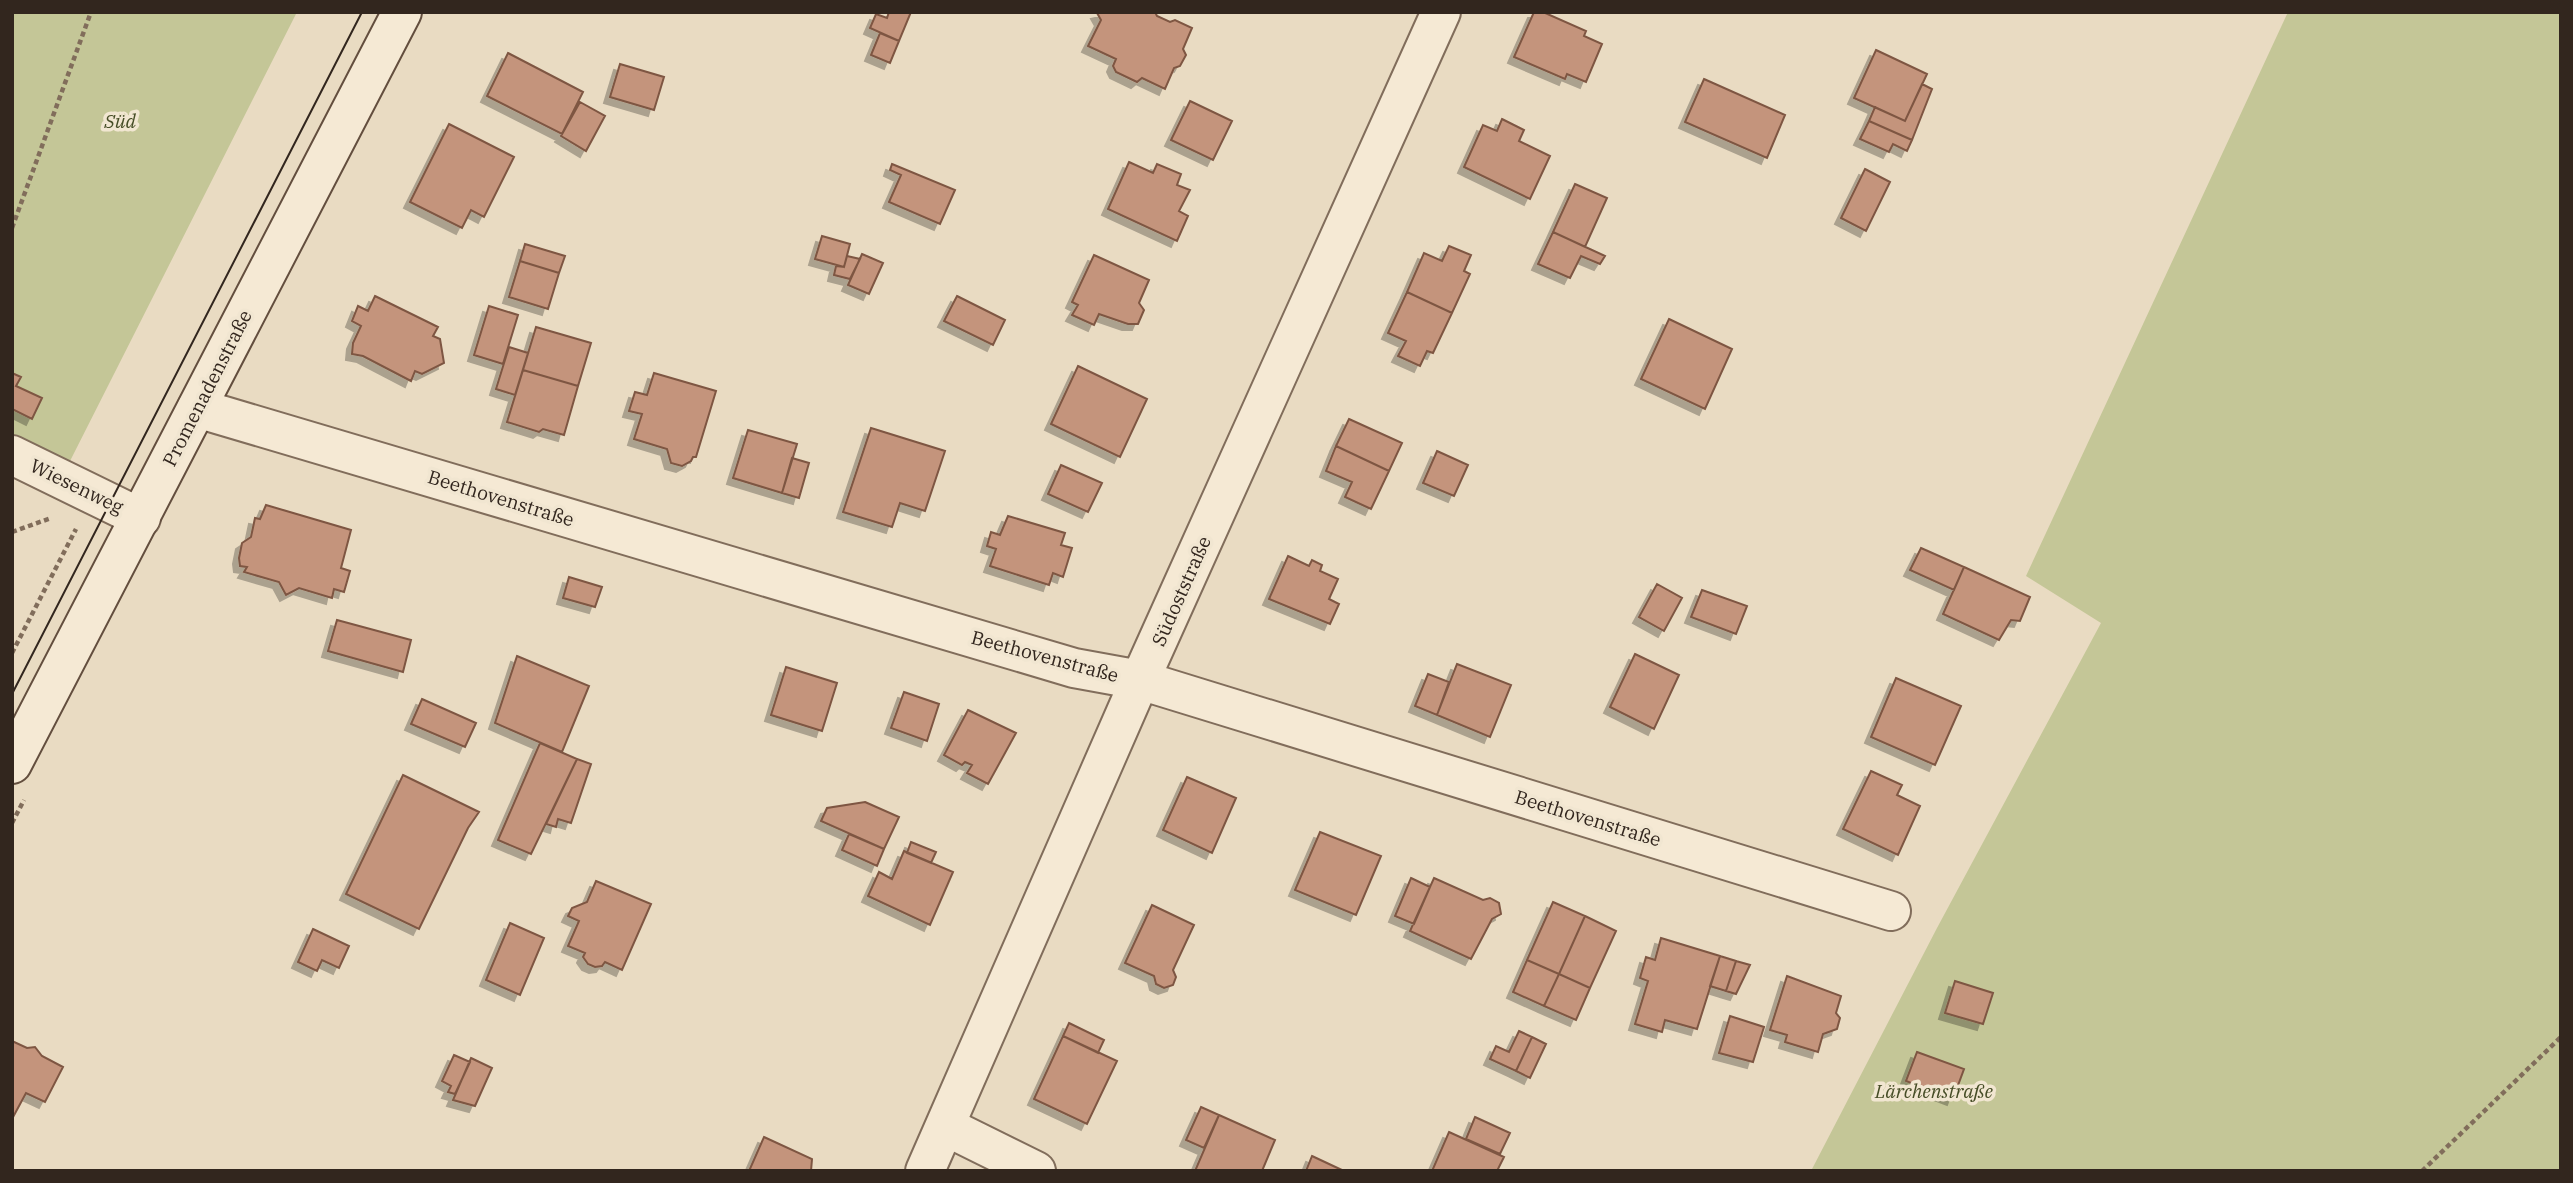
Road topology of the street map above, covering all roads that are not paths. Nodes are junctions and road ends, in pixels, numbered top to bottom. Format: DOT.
graph roads {
  1 [pos="402,12"];
  2 [pos="1441,12"];
  3 [pos="197,408"];
  4 [pos="12,455"];
  5 [pos="141,518"];
  6 [pos="1140,680"];
  7 [pos="12,764"];
  8 [pos="1891,911"];
  9 [pos="945,1126"];
  10 [pos="925,1171"];
  11 [pos="1036,1171"];
  1 -- 3 [label="street, Promenadenstraße"];
  2 -- 6 [label="street, Südoststraße"];
  3 -- 5 [label="street, Promenadenstraße"];
  3 -- 6 [label="street, Beethovenstraße"];
  4 -- 5 [label="street, Wiesenweg"];
  5 -- 7 [label="street, Promenadenstraße"];
  6 -- 8 [label="street, Beethovenstraße"];
  6 -- 9 [label="street, Südoststraße"];
  9 -- 10 [label="street, Südoststraße"];
  9 -- 11 [label="street"];
}
